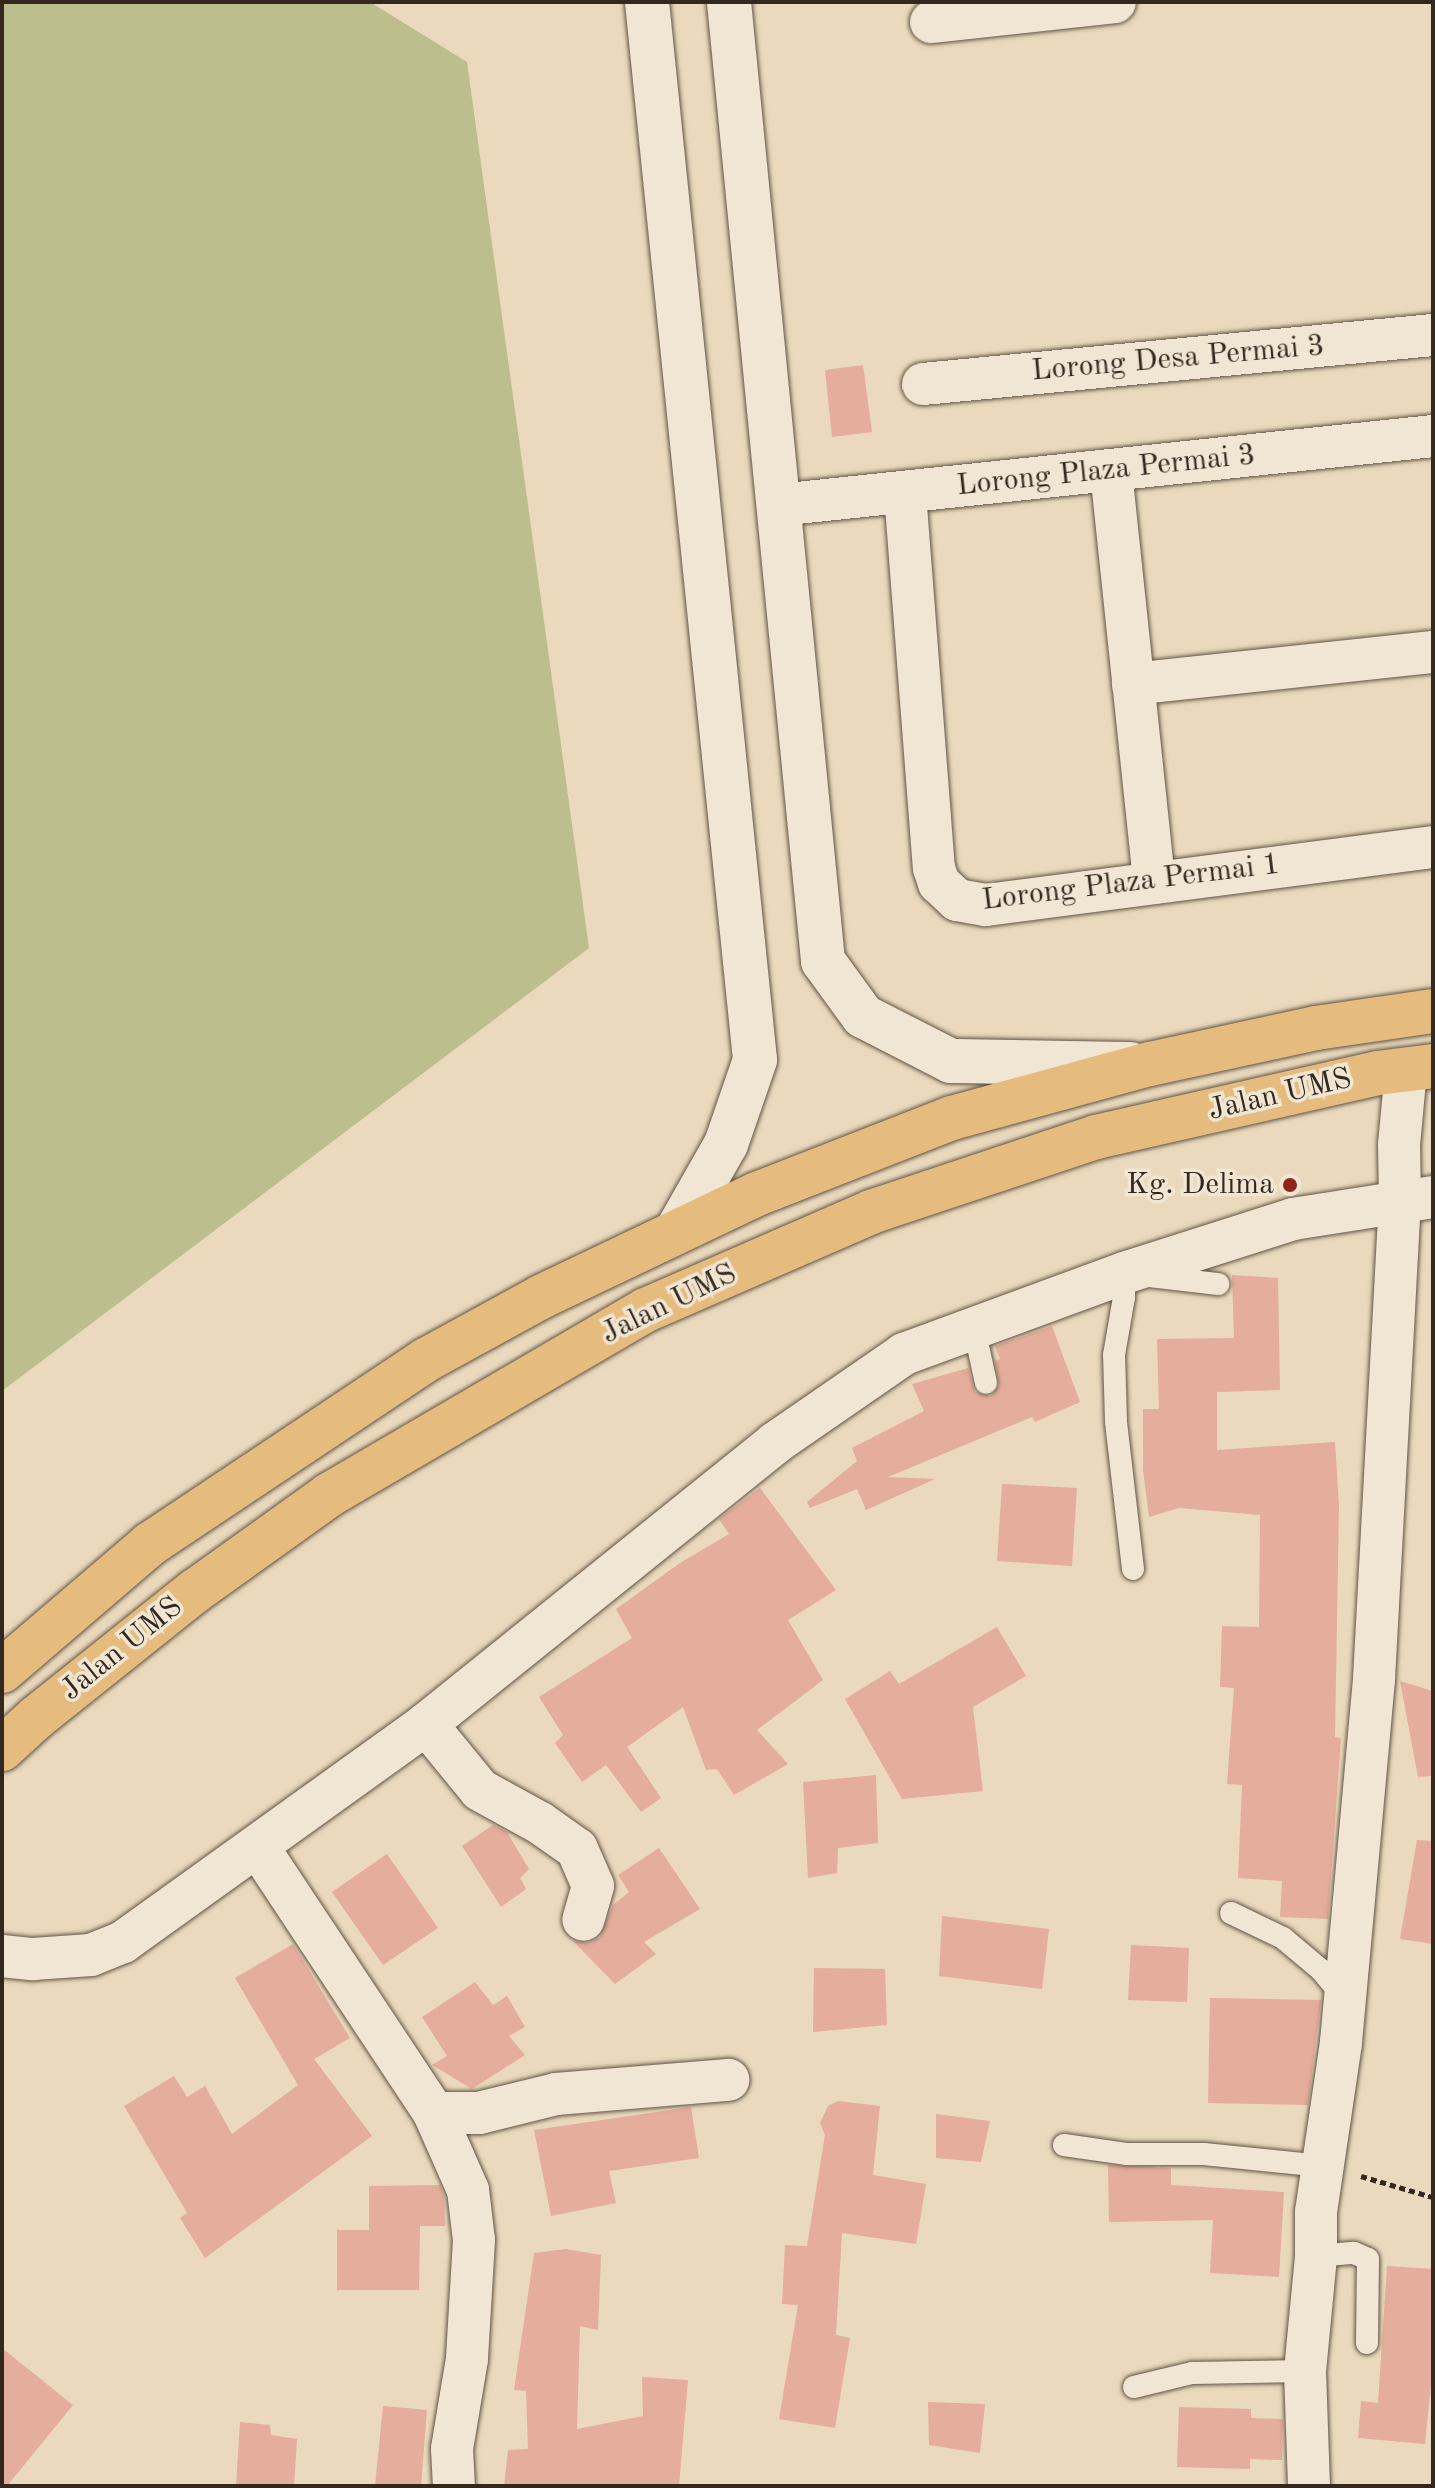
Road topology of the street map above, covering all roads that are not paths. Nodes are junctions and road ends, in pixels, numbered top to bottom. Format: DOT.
graph roads {
  1 [pos="647,2"];
  2 [pos="729,2"];
  3 [pos="1115,2"];
  4 [pos="931,22"];
  5 [pos="1433,335"];
  6 [pos="923,384"];
  7 [pos="1433,436"];
  8 [pos="1111,471"];
  9 [pos="905,493"];
  10 [pos="778,505"];
  11 [pos="1433,652"];
  12 [pos="1133,684"];
  13 [pos="1433,847"];
  14 [pos="1154,883"];
  15 [pos="1433,1011"];
  16 [pos="1150,1064"];
  17 [pos="1419,1068"];
  18 [pos="1416,1199"];
  19 [pos="676,1232"];
  20 [pos="1124,1273"];
  21 [pos="1218,1284"];
  22 [pos="974,1328"];
  23 [pos="986,1383"];
  24 [pos="1133,1569"];
  25 [pos="2,1671"];
  26 [pos="426,1724"];
  27 [pos="2,1749"];
  28 [pos="258,1847"];
  29 [pos="1231,1913"];
  30 [pos="583,1920"];
  31 [pos="2,1956"];
  32 [pos="1345,1998"];
  33 [pos="728,2080"];
  34 [pos="434,2113"];
  35 [pos="1064,2145"];
  36 [pos="1322,2166"];
  37 [pos="1316,2256"];
  38 [pos="1367,2343"];
  39 [pos="1305,2371"];
  40 [pos="1134,2387"];
  41 [pos="454,2486"];
  42 [pos="1309,2486"];
  1 -- 19 [label="street"];
  2 -- 10 [label="street"];
  3 -- 4 [label="street"];
  5 -- 6 [label="street, Lorong Desa Permai 3"];
  7 -- 8 [label="street, Lorong Plaza Permai 3"];
  8 -- 9 [label="street, Lorong Plaza Permai 3"];
  8 -- 12 [label="street"];
  9 -- 10 [label="street, Lorong Plaza Permai 3"];
  9 -- 14 [label="street, Lorong Plaza Permai 1"];
  10 -- 16 [label="street"];
  11 -- 12 [label="street"];
  12 -- 14 [label="street"];
  13 -- 14 [label="street, Lorong Plaza Permai 1"];
  15 -- 16 [label="highway, Jalan UMS"];
  16 -- 19 [label="highway, Jalan UMS"];
  17 -- 18 [label="street"];
  17 -- 27 [label="highway, Jalan UMS"];
  18 -- 20 [label="street"];
  18 -- 32 [label="street"];
  19 -- 25 [label="highway, Jalan UMS"];
  20 -- 21 [label="lane"];
  20 -- 22 [label="street"];
  20 -- 24 [label="lane"];
  22 -- 23 [label="lane"];
  22 -- 26 [label="street"];
  26 -- 28 [label="street"];
  26 -- 30 [label="street"];
  28 -- 31 [label="street"];
  28 -- 34 [label="street"];
  29 -- 32 [label="lane"];
  32 -- 36 [label="street"];
  33 -- 34 [label="street"];
  34 -- 41 [label="street"];
  35 -- 36 [label="lane"];
  36 -- 37 [label="street"];
  37 -- 38 [label="lane"];
  37 -- 39 [label="street"];
  39 -- 40 [label="lane"];
  39 -- 42 [label="street"];
}
